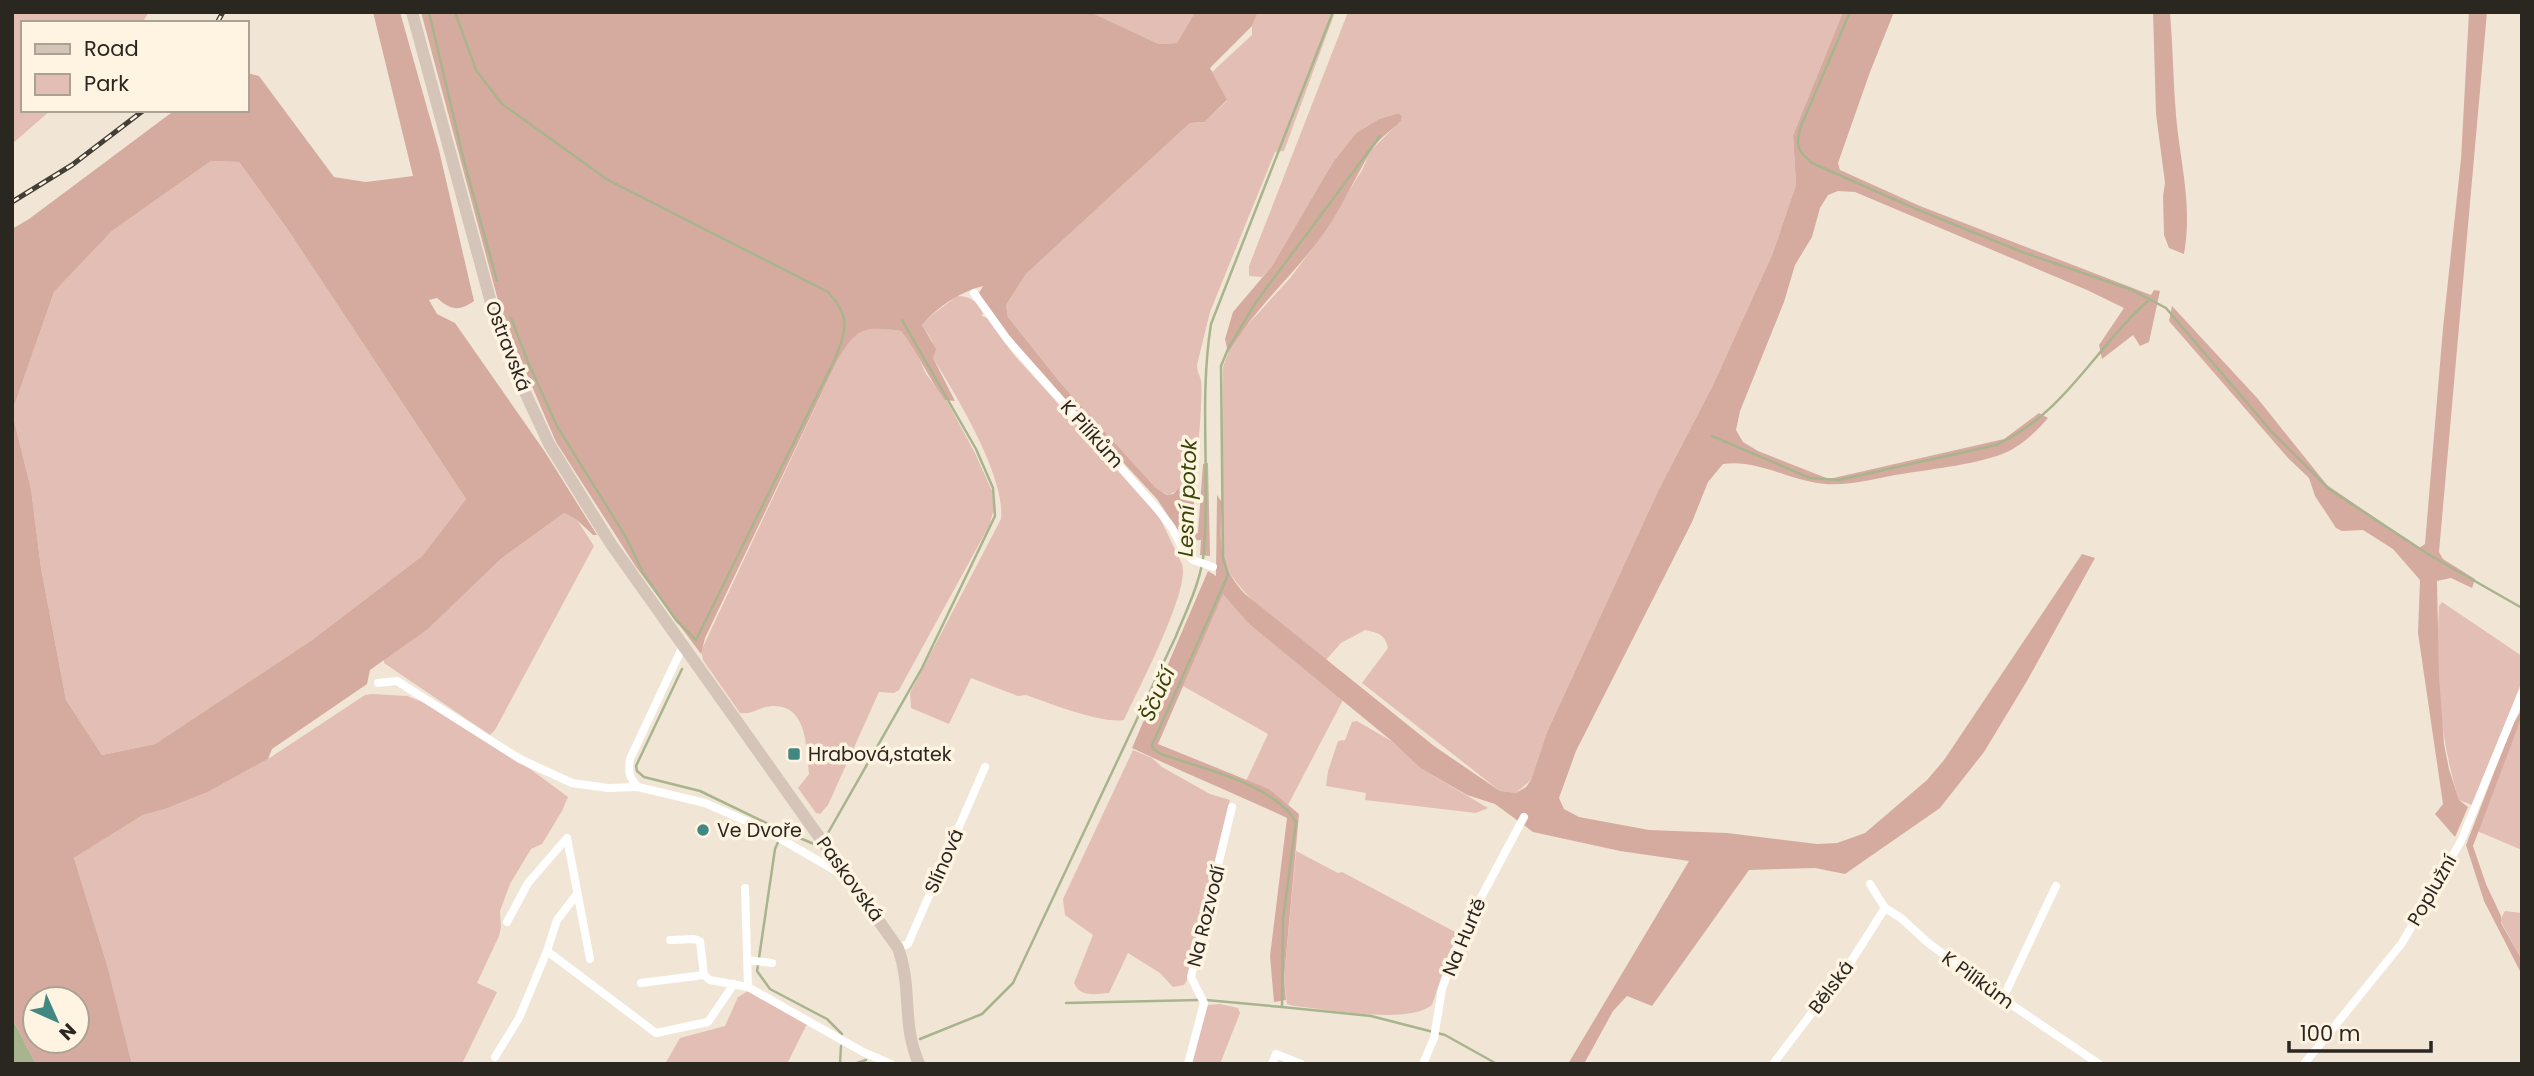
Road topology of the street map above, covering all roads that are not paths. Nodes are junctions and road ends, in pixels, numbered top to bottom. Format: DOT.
graph roads {
  1 [pos="412,12"];
  2 [pos="974,293"];
  3 [pos="1211,565"];
  4 [pos="683,646"];
  5 [pos="378,683"];
  6 [pos="2522,693"];
  7 [pos="985,767"];
  8 [pos="638,788"];
  9 [pos="1233,807"];
  10 [pos="1524,817"];
  11 [pos="843,869"];
  12 [pos="1870,884"];
  13 [pos="2056,886"];
  14 [pos="745,888"];
  15 [pos="577,894"];
  16 [pos="1885,908"];
  17 [pos="507,922"];
  18 [pos="670,940"];
  19 [pos="898,948"];
  20 [pos="547,951"];
  21 [pos="590,959"];
  22 [pos="704,975"];
  23 [pos="640,983"];
  24 [pos="734,984"];
  25 [pos="748,987"];
  26 [pos="2003,998"];
  27 [pos="495,1058"];
  28 [pos="891,1064"];
  29 [pos="919,1064"];
  30 [pos="1188,1064"];
  31 [pos="1272,1064"];
  32 [pos="1301,1064"];
  33 [pos="1423,1064"];
  34 [pos="1773,1064"];
  35 [pos="2099,1064"];
  36 [pos="2304,1064"];
  1 -- 4 [label="street, Ostravská"];
  2 -- 3 [label="street, K Pilíkům"];
  4 -- 8 [label="street"];
  4 -- 11 [label="street, Paskovská"];
  5 -- 8 [label="street"];
  6 -- 36 [label="street, Poplužní"];
  7 -- 19 [label="street, Slínová"];
  8 -- 11 [label="street"];
  9 -- 30 [label="street, Na Rozvodí"];
  10 -- 33 [label="street, Na Hurtě"];
  11 -- 19 [label="street, Paskovská"];
  12 -- 16 [label="street, K Pilíkům"];
  13 -- 26 [label="street"];
  14 -- 25 [label="street"];
  15 -- 17 [label="street"];
  15 -- 20 [label="street"];
  15 -- 21 [label="street"];
  16 -- 26 [label="street, K Pilíkům"];
  16 -- 34 [label="street, Bělská"];
  18 -- 22 [label="street"];
  19 -- 29 [label="street, Paskovská"];
  20 -- 24 [label="street"];
  20 -- 27 [label="street"];
  22 -- 23 [label="street"];
  22 -- 24 [label="street"];
  24 -- 25 [label="street"];
  25 -- 28 [label="street"];
  26 -- 35 [label="street, K Pilíkům"];
  31 -- 32 [label="street"];
}
